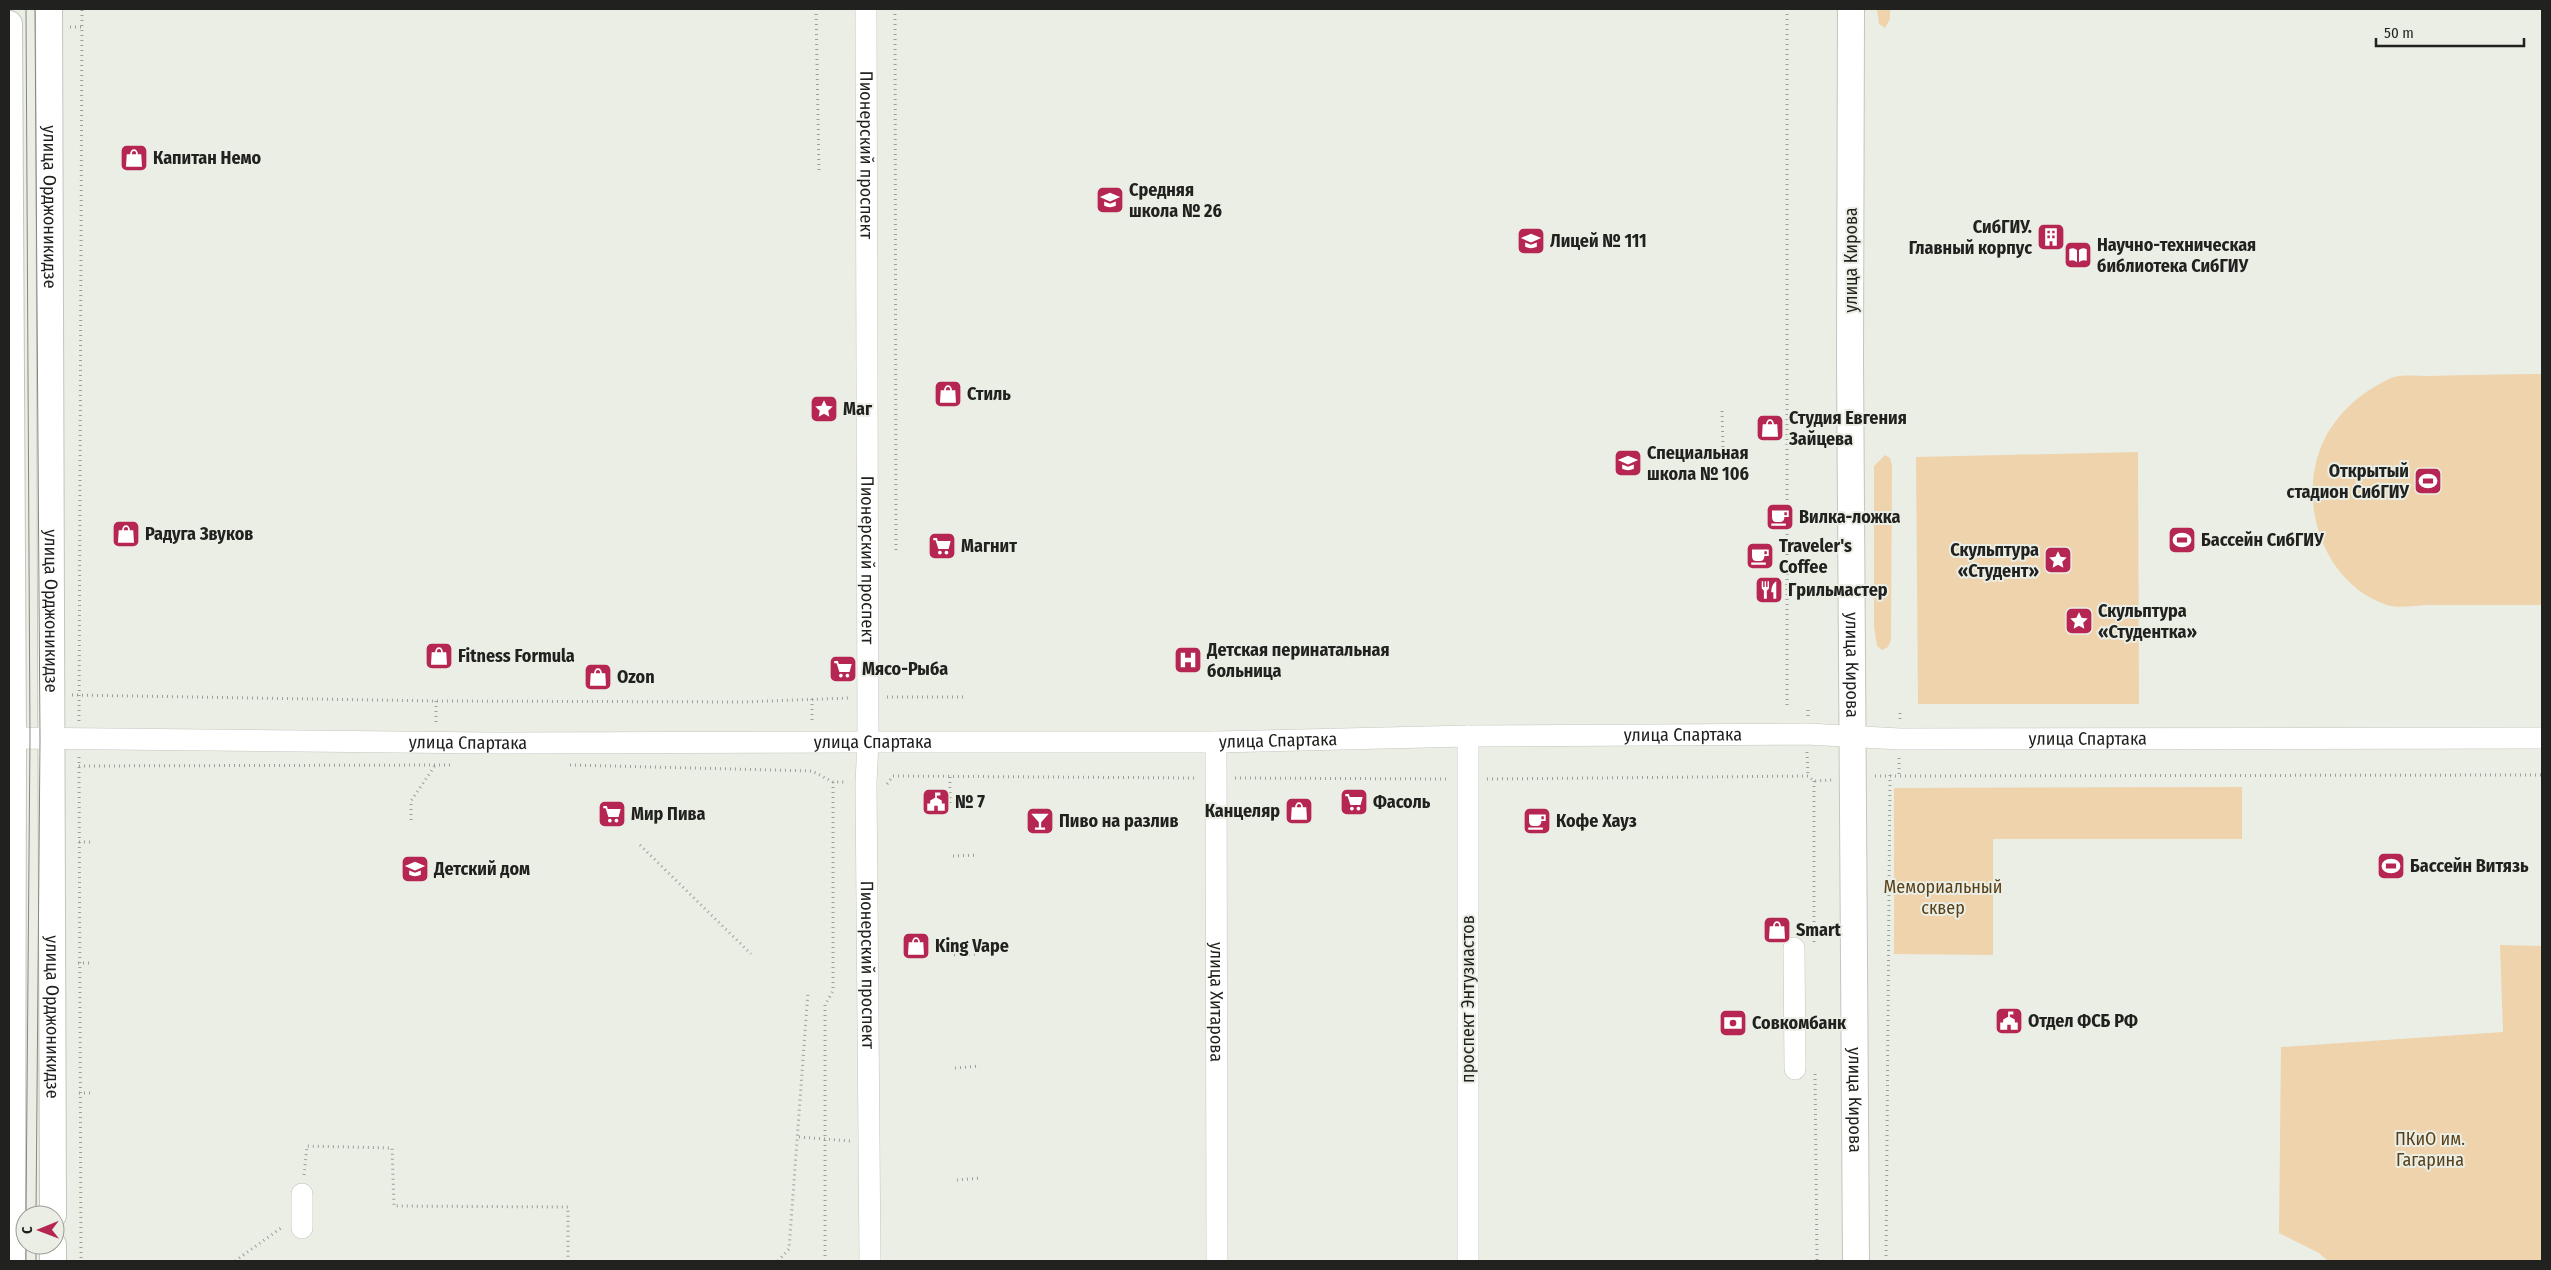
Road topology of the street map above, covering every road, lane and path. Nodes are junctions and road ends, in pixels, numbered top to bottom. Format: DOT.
graph roads {
  1 [pos="49,9"];
  2 [pos="82,9"];
  3 [pos="816,9"];
  4 [pos="866,9"];
  5 [pos="895,9"];
  6 [pos="1787,9"];
  7 [pos="1851,9"];
  8 [pos="9,24"];
  9 [pos="819,173"];
  10 [pos="1722,411"];
  11 [pos="1723,449"];
  12 [pos="896,553"];
  13 [pos="51,693"];
  14 [pos="79,695"];
  15 [pos="868,697"];
  16 [pos="966,697"];
  17 [pos="1787,706"];
  18 [pos="1468,736"];
  19 [pos="13,738"];
  20 [pos="52,738"];
  21 [pos="79,738"];
  22 [pos="1855,738"];
  23 [pos="2542,738"];
  24 [pos="868,742"];
  25 [pos="1216,742"];
  26 [pos="455,765"];
  27 [pos="567,765"];
  28 [pos="79,766"];
  29 [pos="1890,774"];
  30 [pos="2542,775"];
  31 [pos="950,778"];
  32 [pos="1216,778"];
  33 [pos="1855,778"];
  34 [pos="1468,780"];
  35 [pos="833,782"];
  36 [pos="866,783"];
  37 [pos="950,804"];
  38 [pos="79,842"];
  39 [pos="90,842"];
  40 [pos="640,845"];
  41 [pos="978,855"];
  42 [pos="953,856"];
  43 [pos="1794,948"];
  44 [pos="751,954"];
  45 [pos="979,954"];
  46 [pos="954,955"];
  47 [pos="78,963"];
  48 [pos="92,963"];
  49 [pos="808,992"];
  50 [pos="980,1066"];
  51 [pos="955,1068"];
  52 [pos="1795,1069"];
  53 [pos="79,1093"];
  54 [pos="92,1093"];
  55 [pos="799,1138"];
  56 [pos="824,1141"];
  57 [pos="869,1141"];
  58 [pos="981,1178"];
  59 [pos="957,1180"];
  60 [pos="302,1194"];
  61 [pos="53,1205"];
  62 [pos="281,1228"];
  63 [pos="302,1228"];
  64 [pos="12,1261"];
  65 [pos="81,1261"];
  66 [pos="235,1261"];
  67 [pos="568,1261"];
  68 [pos="778,1261"];
  69 [pos="825,1261"];
  70 [pos="870,1261"];
  71 [pos="1217,1261"];
  72 [pos="1468,1261"];
  73 [pos="1856,1261"];
  74 [pos="1886,1261"];
  1 -- 13 [label="main road, улица Орджоникидзе"];
  2 -- 14 [label="path"];
  3 -- 9 [label="path"];
  4 -- 15 [label="street, Пионерский проспект"];
  5 -- 12 [label="path"];
  6 -- 17 [label="path"];
  7 -- 22 [label="main road, улица Кирова"];
  8 -- 19 [label="main road"];
  10 -- 11 [label="path"];
  13 -- 14 [label="path"];
  13 -- 20 [label="main road, улица Орджоникидзе"];
  14 -- 15 [label="path"];
  14 -- 21 [label="path"];
  15 -- 16 [label="path"];
  15 -- 24 [label="street, Пионерский проспект"];
  18 -- 22 [label="street, улица Спартака"];
  18 -- 25 [label="street, улица Спартака"];
  18 -- 34 [label="street, проспект Энтузиастов"];
  19 -- 20 [label="street, улица Спартака"];
  19 -- 64 [label="main road"];
  20 -- 21 [label="street, улица Спартака"];
  20 -- 61 [label="main road, улица Орджоникидзе"];
  21 -- 24 [label="street, улица Спартака"];
  21 -- 28 [label="path"];
  22 -- 23 [label="street, улица Спартака"];
  22 -- 33 [label="main road, улица Кирова"];
  24 -- 25 [label="street, улица Спартака"];
  24 -- 36 [label="street, Пионерский проспект"];
  25 -- 32 [label="street, улица Хитарова"];
  26 -- 28 [label="path"];
  27 -- 35 [label="path"];
  28 -- 38 [label="path"];
  29 -- 30 [label="path"];
  29 -- 33 [label="path"];
  29 -- 74 [label="path"];
  31 -- 32 [label="path"];
  31 -- 36 [label="path"];
  31 -- 37 [label="path"];
  32 -- 34 [label="path"];
  32 -- 71 [label="street, улица Хитарова"];
  33 -- 34 [label="path"];
  33 -- 73 [label="main road, улица Кирова"];
  34 -- 72 [label="street, проспект Энтузиастов"];
  35 -- 36 [label="path"];
  35 -- 56 [label="path"];
  36 -- 57 [label="street, Пионерский проспект"];
  38 -- 39 [label="path"];
  38 -- 47 [label="path"];
  40 -- 44 [label="path"];
  41 -- 42 [label="path"];
  43 -- 52 [label="street"];
  45 -- 46 [label="path"];
  47 -- 48 [label="path"];
  47 -- 53 [label="path"];
  49 -- 55 [label="path"];
  50 -- 51 [label="path"];
  53 -- 54 [label="path"];
  53 -- 65 [label="path"];
  55 -- 56 [label="path"];
  55 -- 68 [label="path"];
  56 -- 57 [label="path"];
  56 -- 69 [label="path"];
  57 -- 70 [label="street, Пионерский проспект"];
  58 -- 59 [label="path"];
  60 -- 63 [label="street"];
  60 -- 67 [label="path"];
  62 -- 66 [label="path"];
}
